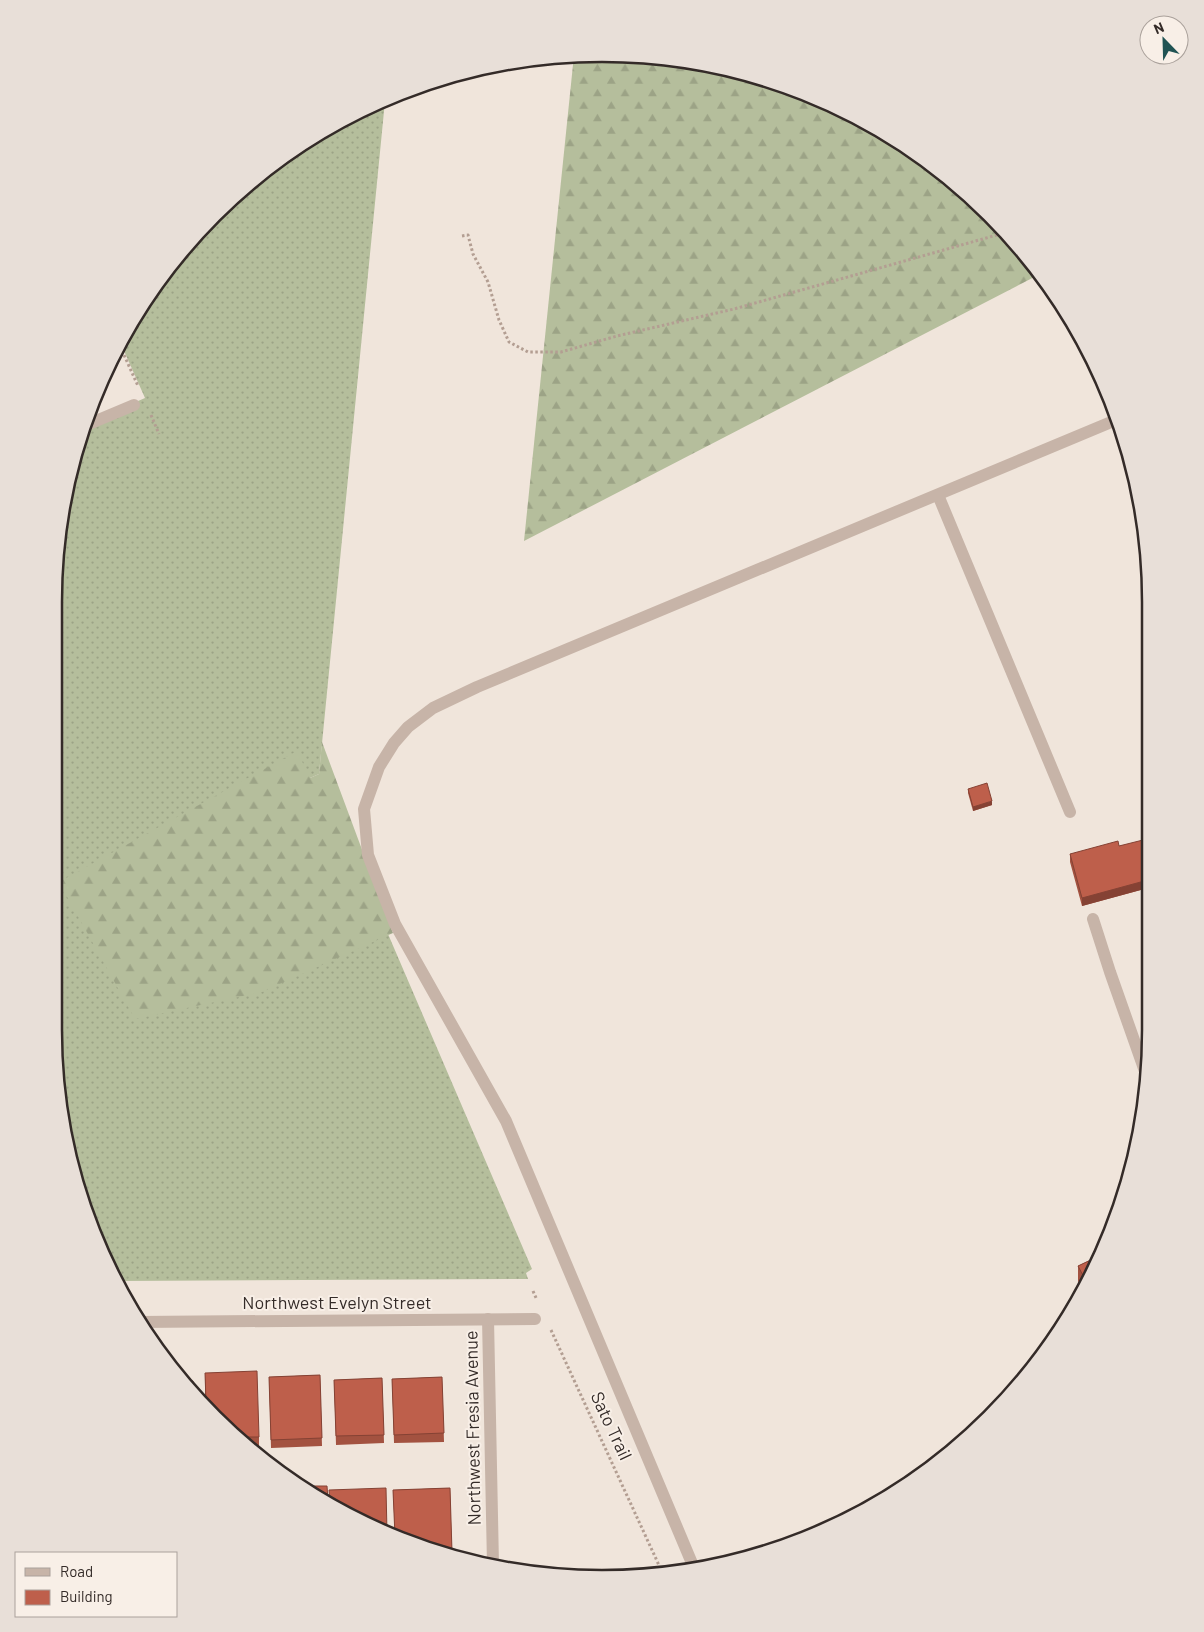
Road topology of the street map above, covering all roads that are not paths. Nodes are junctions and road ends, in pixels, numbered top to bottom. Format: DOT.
graph roads {
  1 [pos="134,405"];
  2 [pos="94,422"];
  3 [pos="1110,422"];
  4 [pos="938,495"];
  5 [pos="1070,812"];
  6 [pos="1093,919"];
  7 [pos="1140,1058"];
  8 [pos="538,1313"];
  9 [pos="488,1320"];
  10 [pos="148,1322"];
  11 [pos="493,1558"];
  12 [pos="691,1562"];
  1 -- 2 [label="street"];
  3 -- 4 [label="street"];
  4 -- 5 [label="street"];
  4 -- 12 [label="street"];
  6 -- 7 [label="street"];
  8 -- 9 [label="street, Northwest Evelyn Street"];
  9 -- 10 [label="street, Northwest Evelyn Street"];
  9 -- 11 [label="street, Northwest Fresia Avenue"];
}
